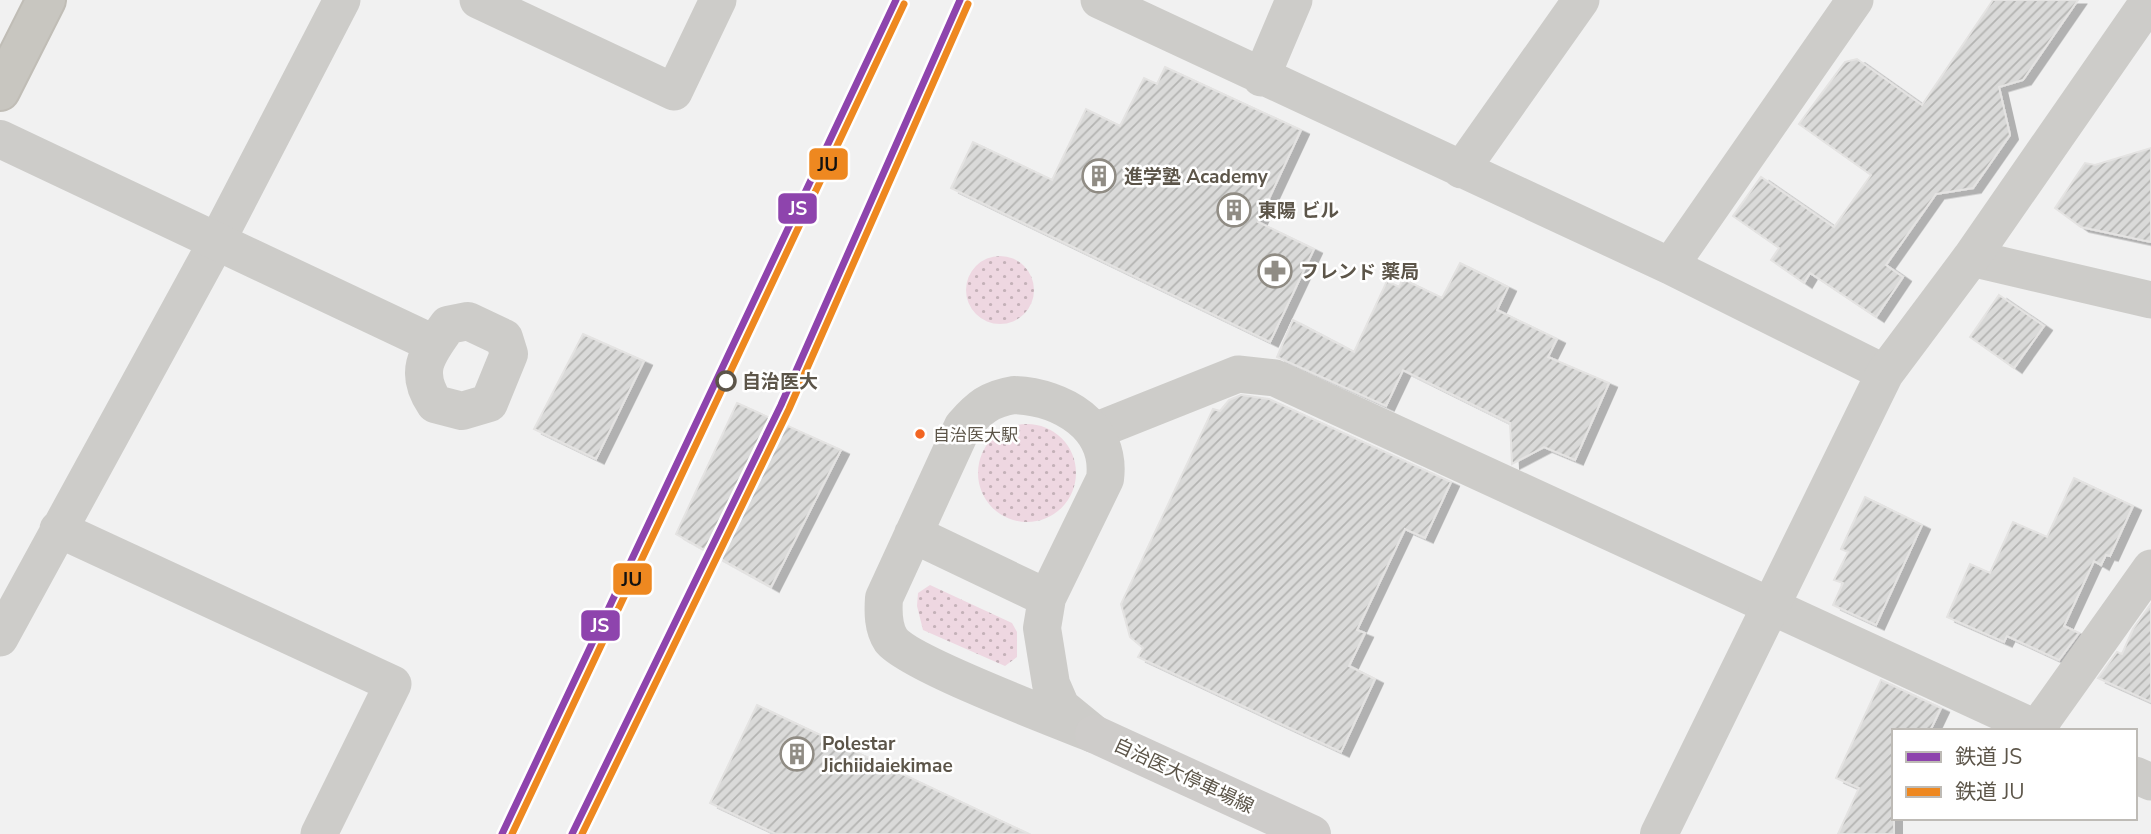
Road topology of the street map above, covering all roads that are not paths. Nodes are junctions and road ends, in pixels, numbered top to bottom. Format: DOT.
graph roads {
  1 [pos="46,0"];
  2 [pos="342,0"];
  3 [pos="478,0"];
  4 [pos="718,0"];
  5 [pos="1099,0"];
  6 [pos="1293,0"];
  7 [pos="1580,0"];
  8 [pos="1855,0"];
  9 [pos="2150,0"];
  10 [pos="1261,78"];
  11 [pos="0,91"];
  12 [pos="0,139"];
  13 [pos="1461,170"];
  14 [pos="216,241"];
  15 [pos="1971,258"];
  16 [pos="1670,266"];
  17 [pos="2151,300"];
  18 [pos="434,344"];
  19 [pos="1885,373"];
  20 [pos="1095,431"];
  21 [pos="58,529"];
  22 [pos="913,534"];
  23 [pos="2151,568"];
  24 [pos="1047,598"];
  25 [pos="1768,607"];
  26 [pos="0,638"];
  27 [pos="2037,729"];
  28 [pos="2040,729"];
  29 [pos="1094,734"];
  30 [pos="319,834"];
  31 [pos="1312,834"];
  32 [pos="1659,834"];
  1 -- 11 [label="highway"];
  2 -- 14 [label="street"];
  3 -- 4 [label="street"];
  5 -- 10 [label="street"];
  6 -- 10 [label="street"];
  7 -- 13 [label="street"];
  8 -- 16 [label="street"];
  9 -- 15 [label="street"];
  10 -- 13 [label="street"];
  12 -- 14 [label="street"];
  13 -- 16 [label="street"];
  14 -- 18 [label="street"];
  14 -- 21 [label="street"];
  15 -- 17 [label="street"];
  15 -- 19 [label="street"];
  16 -- 19 [label="street"];
  19 -- 25 [label="street"];
  20 -- 22 [label="street"];
  20 -- 24 [label="street"];
  20 -- 25 [label="street"];
  21 -- 26 [label="street"];
  21 -- 30 [label="street"];
  22 -- 24 [label="street"];
  22 -- 29 [label="street"];
  23 -- 28 [label="street"];
  24 -- 29 [label="street"];
  25 -- 27 [label="street"];
  25 -- 32 [label="street"];
  29 -- 31 [label="main road, 自治医大停車場線"];
}
